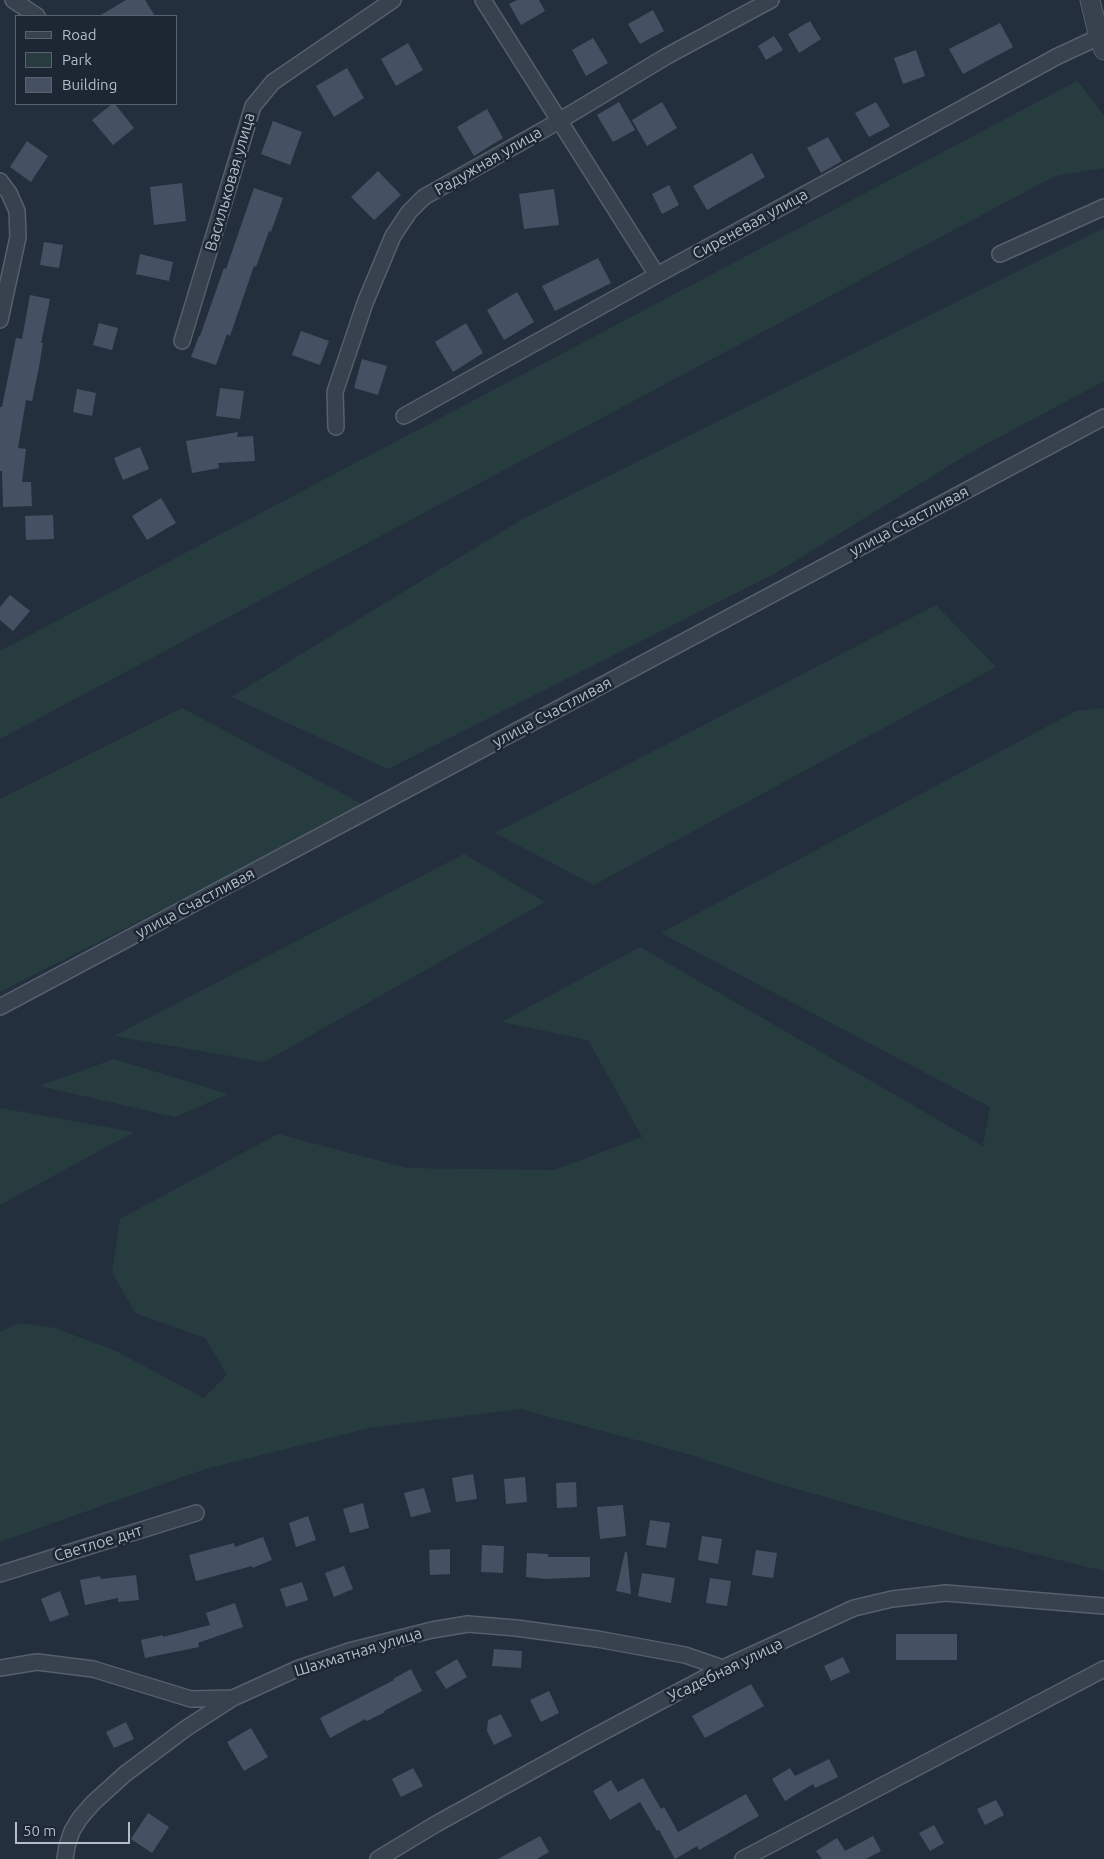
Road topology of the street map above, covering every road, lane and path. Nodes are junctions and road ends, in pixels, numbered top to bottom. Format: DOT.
graph roads {
  1 [pos="13,0"];
  2 [pos="393,0"];
  3 [pos="483,0"];
  4 [pos="771,0"];
  5 [pos="1090,0"];
  6 [pos="36,15"];
  7 [pos="1102,44"];
  8 [pos="559,121"];
  9 [pos="0,181"];
  10 [pos="1104,208"];
  11 [pos="1000,254"];
  12 [pos="657,275"];
  13 [pos="0,320"];
  14 [pos="182,341"];
  15 [pos="404,416"];
  16 [pos="1104,417"];
  17 [pos="336,427"];
  18 [pos="0,1008"];
  19 [pos="196,1513"];
  20 [pos="0,1574"];
  21 [pos="1104,1606"];
  22 [pos="0,1668"];
  23 [pos="723,1668"];
  24 [pos="1104,1669"];
  25 [pos="233,1698"];
  26 [pos="65,1859"];
  27 [pos="378,1859"];
  28 [pos="743,1859"];
  1 -- 6 [label="street"];
  2 -- 14 [label="street, Васильковая улица"];
  3 -- 8 [label="street"];
  4 -- 8 [label="street, Радужная улица"];
  5 -- 7 [label="street"];
  7 -- 12 [label="street, Сиреневая улица"];
  8 -- 12 [label="street"];
  8 -- 17 [label="street, Радужная улица"];
  9 -- 13 [label="street"];
  10 -- 11 [label="street"];
  12 -- 15 [label="street, Сиреневая улица"];
  16 -- 18 [label="street, улица Счастливая"];
  19 -- 20 [label="street, Светлое днт"];
  21 -- 23 [label="street, Усадебная улица"];
  22 -- 25 [label="street"];
  23 -- 25 [label="street, Шахматная улица"];
  23 -- 27 [label="street, Усадебная улица"];
  24 -- 28 [label="street"];
  25 -- 26 [label="street, Шахматная улица"];
}
